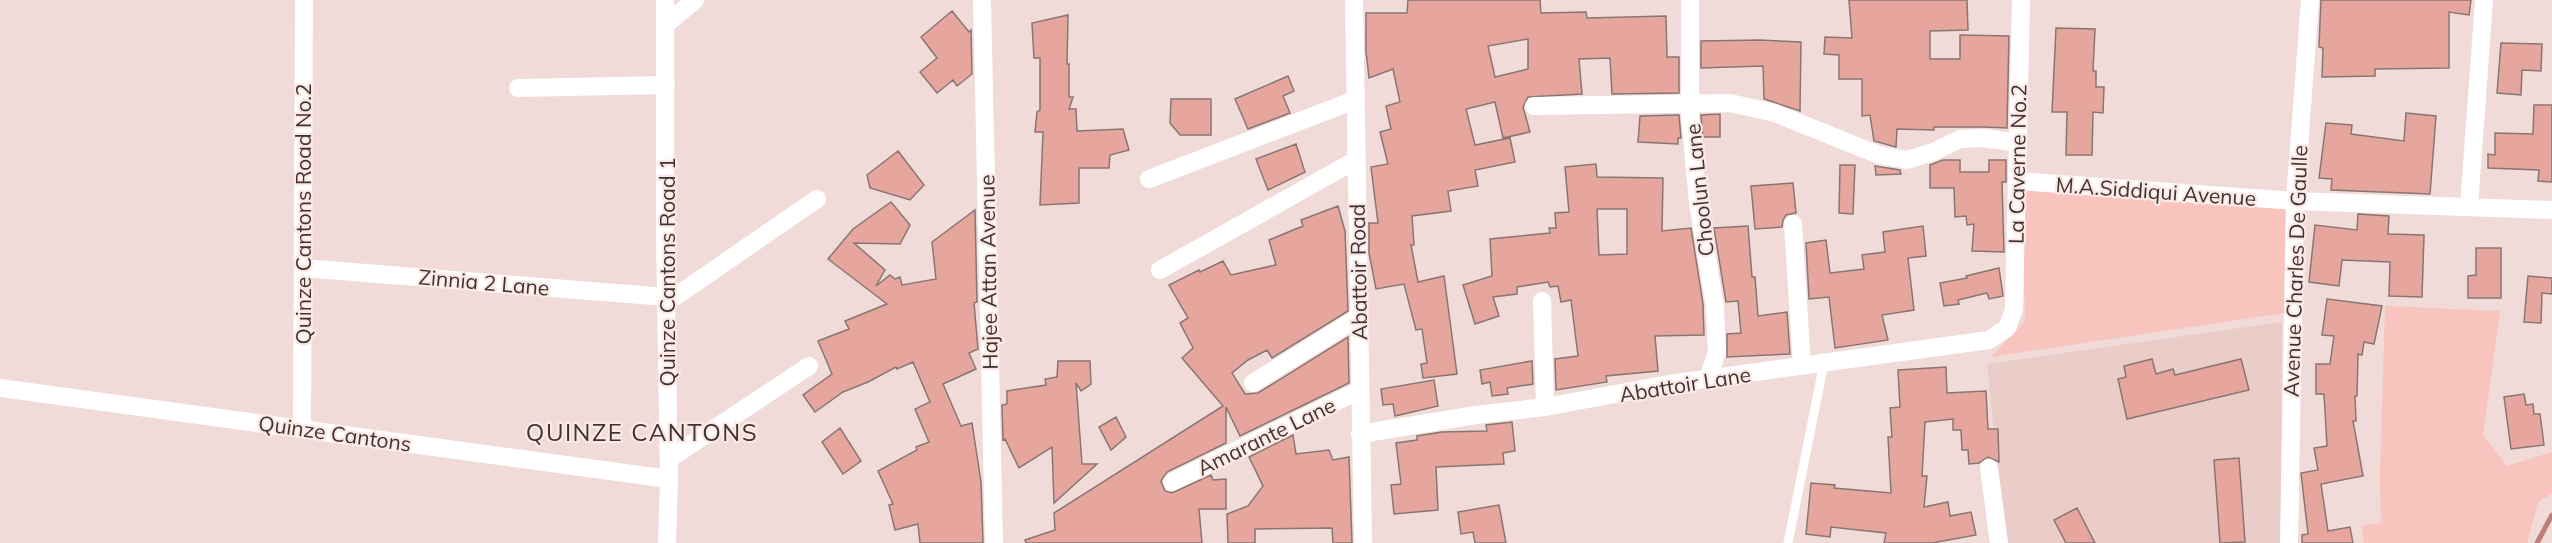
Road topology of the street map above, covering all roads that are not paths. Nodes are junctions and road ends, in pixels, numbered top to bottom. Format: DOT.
graph roads {
  1 [pos="304,0"];
  2 [pos="665,0"];
  3 [pos="695,0"];
  4 [pos="982,0"];
  5 [pos="1354,0"];
  6 [pos="1690,0"];
  7 [pos="2020,0"];
  8 [pos="2310,0"];
  9 [pos="2484,0"];
  10 [pos="665,25"];
  11 [pos="666,85"];
  12 [pos="519,88"];
  13 [pos="1355,100"];
  14 [pos="1690,105"];
  15 [pos="1534,106"];
  16 [pos="2018,144"];
  17 [pos="1356,160"];
  18 [pos="1149,179"];
  19 [pos="2017,181"];
  20 [pos="817,200"];
  21 [pos="2295,201"];
  22 [pos="2469,207"];
  23 [pos="2552,210"];
  24 [pos="1793,224"];
  25 [pos="303,268"];
  26 [pos="1160,270"];
  27 [pos="666,300"];
  28 [pos="1542,301"];
  29 [pos="1359,317"];
  30 [pos="2007,328"];
  31 [pos="1824,363"];
  32 [pos="809,366"];
  33 [pos="1802,366"];
  34 [pos="1708,379"];
  35 [pos="1253,383"];
  36 [pos="0,388"];
  37 [pos="1359,390"];
  38 [pos="1545,407"];
  39 [pos="302,428"];
  40 [pos="1360,434"];
  41 [pos="669,459"];
  42 [pos="1989,468"];
  43 [pos="669,479"];
  44 [pos="1172,482"];
  45 [pos="668,543"];
  46 [pos="994,543"];
  47 [pos="1363,543"];
  48 [pos="1788,543"];
  49 [pos="1999,543"];
  50 [pos="2289,543"];
  1 -- 25 [label="street, Quinze Cantons Road No.2"];
  2 -- 10 [label="street, Quinze Cantons Road 1"];
  3 -- 10 [label="street"];
  4 -- 46 [label="street, Hajee Attan Avenue"];
  5 -- 13 [label="street, Abattoir Road"];
  6 -- 14 [label="street, Choolun Lane"];
  7 -- 16 [label="street, La Caverne No.2"];
  8 -- 21 [label="street, Avenue Charles De Gaulle"];
  9 -- 22 [label="street"];
  10 -- 11 [label="street, Quinze Cantons Road 1"];
  11 -- 12 [label="street"];
  11 -- 27 [label="street, Quinze Cantons Road 1"];
  13 -- 17 [label="street, Abattoir Road"];
  13 -- 18 [label="street"];
  14 -- 15 [label="street"];
  14 -- 16 [label="street"];
  14 -- 34 [label="street, Choolun Lane"];
  16 -- 19 [label="street, La Caverne No.2"];
  17 -- 26 [label="street"];
  17 -- 29 [label="street, Abattoir Road"];
  19 -- 21 [label="street, M.A.Siddiqui Avenue"];
  19 -- 30 [label="street, La Caverne No.2"];
  20 -- 27 [label="street"];
  21 -- 22 [label="street, M.A.Siddiqui Avenue"];
  21 -- 50 [label="street, Avenue Charles De Gaulle"];
  22 -- 23 [label="street, M.A.Siddiqui Avenue"];
  24 -- 33 [label="street"];
  25 -- 27 [label="street, Zinnia 2 Lane"];
  25 -- 39 [label="street, Quinze Cantons Road No.2"];
  27 -- 41 [label="street, Quinze Cantons Road 1"];
  28 -- 38 [label="street"];
  29 -- 35 [label="street"];
  29 -- 37 [label="street, Abattoir Road"];
  30 -- 31 [label="street, Abattoir Lane"];
  31 -- 33 [label="street, Abattoir Lane"];
  31 -- 48 [label="lane"];
  32 -- 41 [label="street"];
  33 -- 34 [label="street, Abattoir Lane"];
  34 -- 38 [label="street, Abattoir Lane"];
  36 -- 39 [label="street, Quinze Cantons"];
  37 -- 40 [label="street, Abattoir Road"];
  37 -- 44 [label="street, Amarante Lane"];
  38 -- 40 [label="street, Abattoir Lane"];
  39 -- 43 [label="street, Quinze Cantons"];
  40 -- 47 [label="street, Abattoir Road"];
  41 -- 43 [label="street, Quinze Cantons Road 1"];
  42 -- 49 [label="street"];
  43 -- 45 [label="street, Quinze Cantons Road 1"];
}
